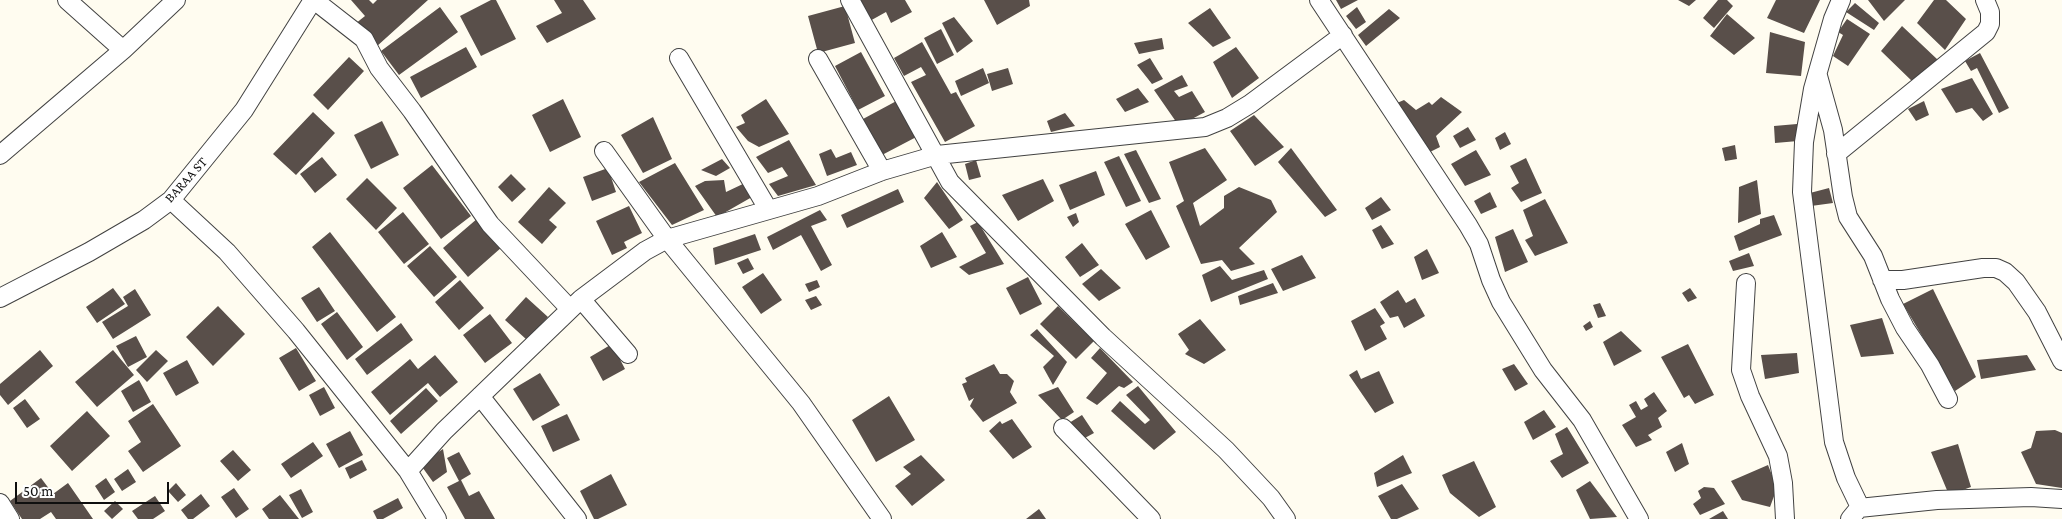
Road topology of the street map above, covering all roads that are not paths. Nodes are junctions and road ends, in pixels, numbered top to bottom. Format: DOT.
graph roads {
  1 [pos="67,0"];
  2 [pos="176,0"];
  3 [pos="314,0"];
  4 [pos="850,0"];
  5 [pos="1319,0"];
  6 [pos="1841,0"];
  7 [pos="1985,0"];
  8 [pos="1343,35"];
  9 [pos="123,50"];
  10 [pos="679,58"];
  11 [pos="818,59"];
  12 [pos="1817,73"];
  13 [pos="604,151"];
  14 [pos="1836,154"];
  15 [pos="0,155"];
  16 [pos="937,155"];
  17 [pos="882,171"];
  18 [pos="171,200"];
  19 [pos="768,209"];
  20 [pos="668,239"];
  21 [pos="1882,280"];
  22 [pos="1746,283"];
  23 [pos="0,298"];
  24 [pos="575,304"];
  25 [pos="628,354"];
  26 [pos="2062,361"];
  27 [pos="480,396"];
  28 [pos="1948,399"];
  29 [pos="1063,428"];
  30 [pos="408,470"];
  31 [pos="2062,499"];
  32 [pos="0,503"];
  33 [pos="1855,514"];
  34 [pos="10,519"];
  35 [pos="437,519"];
  36 [pos="578,519"];
  37 [pos="882,519"];
  38 [pos="1151,519"];
  39 [pos="1286,519"];
  40 [pos="1639,519"];
  41 [pos="1785,519"];
  1 -- 9 [label="street"];
  2 -- 9 [label="street"];
  3 -- 18 [label="street, BARAA ST"];
  3 -- 24 [label="street"];
  4 -- 16 [label="street"];
  5 -- 8 [label="street"];
  6 -- 12 [label="street"];
  7 -- 14 [label="street"];
  8 -- 16 [label="street"];
  8 -- 40 [label="street"];
  9 -- 15 [label="street"];
  10 -- 19 [label="street"];
  11 -- 17 [label="street"];
  12 -- 14 [label="street"];
  12 -- 33 [label="street"];
  13 -- 20 [label="street"];
  14 -- 21 [label="street"];
  16 -- 17 [label="street"];
  16 -- 39 [label="street"];
  17 -- 19 [label="street"];
  18 -- 23 [label="street, BARAA ST"];
  18 -- 30 [label="street"];
  19 -- 20 [label="street"];
  20 -- 24 [label="street"];
  20 -- 37 [label="street"];
  21 -- 26 [label="street"];
  21 -- 28 [label="street"];
  22 -- 41 [label="street"];
  24 -- 25 [label="street"];
  24 -- 27 [label="street"];
  27 -- 30 [label="street"];
  27 -- 36 [label="street"];
  29 -- 38 [label="street"];
  30 -- 35 [label="street"];
  31 -- 33 [label="street"];
  32 -- 34 [label="street"];
}
